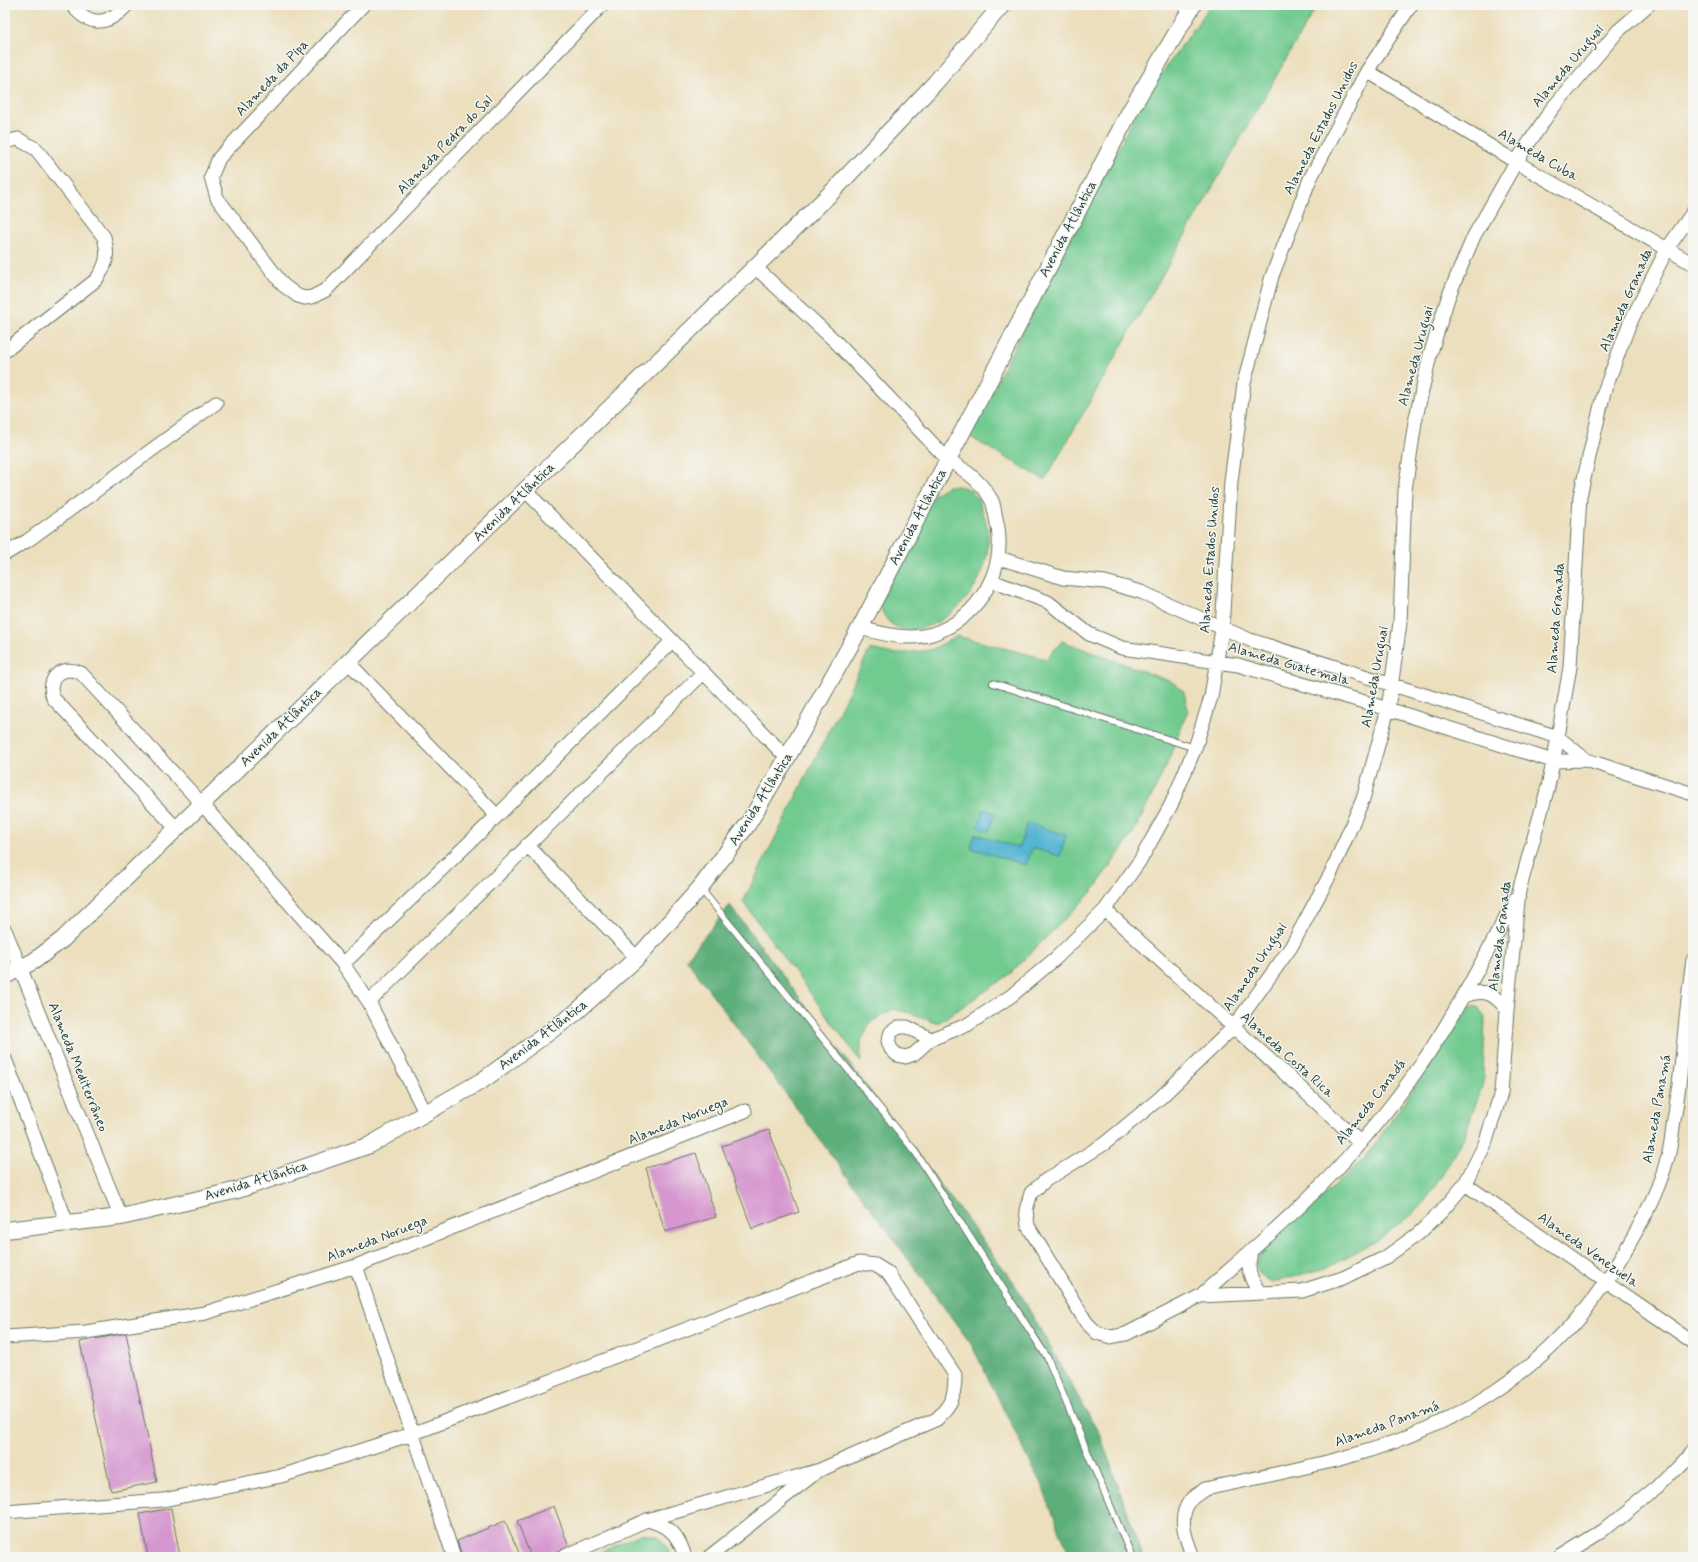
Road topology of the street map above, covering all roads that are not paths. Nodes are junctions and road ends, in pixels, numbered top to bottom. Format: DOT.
graph roads {
  1 [pos="72,5"];
  2 [pos="127,5"];
  3 [pos="363,5"];
  4 [pos="602,5"];
  5 [pos="1002,5"];
  6 [pos="1193,5"];
  7 [pos="1411,5"];
  8 [pos="1648,5"];
  9 [pos="1367,71"];
  10 [pos="5,142"];
  11 [pos="1516,162"];
  12 [pos="1693,212"];
  13 [pos="1667,249"];
  14 [pos="1693,264"];
  15 [pos="755,267"];
  16 [pos="305,298"];
  17 [pos="5,351"];
  18 [pos="216,403"];
  19 [pos="948,460"];
  20 [pos="525,490"];
  21 [pos="5,554"];
  22 [pos="999,558"];
  23 [pos="992,581"];
  24 [pos="860,628"];
  25 [pos="1222,629"];
  26 [pos="672,641"];
  27 [pos="1217,661"];
  28 [pos="348,662"];
  29 [pos="703,672"];
  30 [pos="993,683"];
  31 [pos="1392,684"];
  32 [pos="1388,709"];
  33 [pos="1558,737"];
  34 [pos="1196,748"];
  35 [pos="787,758"];
  36 [pos="1586,760"];
  37 [pos="1553,761"];
  38 [pos="1693,794"];
  39 [pos="202,804"];
  40 [pos="497,816"];
  41 [pos="177,829"];
  42 [pos="527,845"];
  43 [pos="700,888"];
  44 [pos="1520,891"];
  45 [pos="1105,910"];
  46 [pos="5,930"];
  47 [pos="637,958"];
  48 [pos="1693,960"];
  49 [pos="343,964"];
  50 [pos="21,969"];
  51 [pos="5,976"];
  52 [pos="1464,996"];
  53 [pos="368,1002"];
  54 [pos="1507,1010"];
  55 [pos="1233,1028"];
  56 [pos="931,1039"];
  57 [pos="5,1059"];
  58 [pos="745,1111"];
  59 [pos="426,1114"];
  60 [pos="1361,1143"];
  61 [pos="1465,1184"];
  62 [pos="121,1217"];
  63 [pos="68,1223"];
  64 [pos="5,1230"];
  65 [pos="1251,1251"];
  66 [pos="356,1266"];
  67 [pos="1605,1283"];
  68 [pos="1260,1294"];
  69 [pos="1200,1296"];
  70 [pos="1086,1322"];
  71 [pos="5,1337"];
  72 [pos="1693,1342"];
  73 [pos="412,1434"];
  74 [pos="1693,1450"];
  75 [pos="820,1470"];
  76 [pos="5,1512"];
  77 [pos="647,1520"];
  78 [pos="454,1557"];
  79 [pos="563,1557"];
  80 [pos="685,1557"];
  81 [pos="709,1557"];
  82 [pos="1132,1557"];
  83 [pos="1193,1557"];
  84 [pos="1561,1557"];
  1 -- 2 [label="street"];
  3 -- 16 [label="street, Alameda da Pipa"];
  4 -- 16 [label="street, Alameda Pedra do Sal"];
  5 -- 15 [label="street, Avenida Atlântica"];
  6 -- 19 [label="street, Avenida Atlântica"];
  7 -- 9 [label="street, Alameda Estados Unidos"];
  8 -- 11 [label="street, Alameda Uruguai"];
  9 -- 11 [label="street, Alameda Cuba"];
  9 -- 25 [label="street, Alameda Estados Unidos"];
  10 -- 17 [label="street"];
  11 -- 13 [label="street, Alameda Cuba"];
  11 -- 31 [label="street, Alameda Uruguai"];
  12 -- 13 [label="street, Alameda Granada"];
  13 -- 14 [label="street, Alameda Cuba"];
  13 -- 33 [label="street, Alameda Granada"];
  15 -- 19 [label="street"];
  15 -- 20 [label="street, Avenida Atlântica"];
  18 -- 21 [label="street"];
  19 -- 22 [label="street"];
  19 -- 24 [label="street, Avenida Atlântica"];
  20 -- 26 [label="street"];
  20 -- 28 [label="street, Avenida Atlântica"];
  22 -- 23 [label="street"];
  22 -- 25 [label="street, Alameda Guatemala"];
  23 -- 24 [label="street"];
  23 -- 27 [label="street, Alameda Guatemala"];
  24 -- 35 [label="street, Avenida Atlântica"];
  25 -- 27 [label="street, Alameda Estados Unidos"];
  25 -- 31 [label="street, Alameda Guatemala"];
  26 -- 29 [label="street"];
  26 -- 40 [label="street"];
  27 -- 32 [label="street, Alameda Guatemala"];
  27 -- 34 [label="street, Alameda Estados Unidos"];
  28 -- 39 [label="street, Avenida Atlântica"];
  28 -- 40 [label="street"];
  29 -- 35 [label="street"];
  29 -- 42 [label="street"];
  30 -- 34 [label="lane"];
  31 -- 32 [label="street, Alameda Uruguai"];
  31 -- 33 [label="street, Alameda Guatemala"];
  32 -- 37 [label="street, Alameda Guatemala"];
  32 -- 55 [label="street, Alameda Uruguai"];
  33 -- 36 [label="street, Alameda Guatemala"];
  33 -- 37 [label="street, Alameda Granada"];
  34 -- 45 [label="street, Alameda Estados Unidos"];
  35 -- 43 [label="street, Avenida Atlântica"];
  36 -- 37 [label="street, Alameda Guatemala"];
  36 -- 38 [label="street, Alameda Guatemala"];
  37 -- 44 [label="street, Alameda Granada"];
  39 -- 41 [label="street, Avenida Atlântica"];
  39 -- 41 [label="street"];
  39 -- 49 [label="street"];
  40 -- 49 [label="street"];
  41 -- 50 [label="street, Avenida Atlântica"];
  42 -- 47 [label="street"];
  42 -- 53 [label="street"];
  43 -- 47 [label="street, Avenida Atlântica"];
  43 -- 82 [label="lane"];
  44 -- 52 [label="street, Alameda Canadá"];
  44 -- 54 [label="street, Alameda Granada"];
  45 -- 55 [label="street, Alameda Costa Rica"];
  45 -- 56 [label="street, Alameda Estados Unidos"];
  46 -- 50 [label="street, Alameda Mediterrâneo"];
  47 -- 59 [label="street, Avenida Atlântica"];
  48 -- 67 [label="street, Alameda Panamá"];
  49 -- 53 [label="street"];
  50 -- 51 [label="street, Avenida Atlântica"];
  50 -- 62 [label="street, Alameda Mediterrâneo"];
  52 -- 54 [label="street"];
  52 -- 60 [label="street, Alameda Canadá"];
  53 -- 59 [label="street"];
  54 -- 61 [label="street, Alameda Granada"];
  55 -- 60 [label="street, Alameda Costa Rica"];
  55 -- 70 [label="street, Alameda Uruguai"];
  57 -- 63 [label="street"];
  58 -- 66 [label="street, Alameda Noruega"];
  59 -- 62 [label="street, Avenida Atlântica"];
  60 -- 65 [label="street, Alameda Canadá"];
  61 -- 67 [label="street, Alameda Venezuela"];
  61 -- 68 [label="street, Alameda Granada"];
  62 -- 63 [label="street, Avenida Atlântica"];
  63 -- 64 [label="street, Avenida Atlântica"];
  65 -- 68 [label="street"];
  65 -- 69 [label="street, Alameda Canadá"];
  66 -- 71 [label="street, Alameda Noruega"];
  66 -- 73 [label="street"];
  67 -- 72 [label="street, Alameda Venezuela"];
  67 -- 83 [label="street, Alameda Panamá"];
  68 -- 69 [label="street, Alameda Granada"];
  69 -- 70 [label="street, Alameda Granada"];
  73 -- 75 [label="street"];
  73 -- 76 [label="street"];
  73 -- 78 [label="street"];
  74 -- 84 [label="street"];
  75 -- 77 [label="street"];
  75 -- 81 [label="street"];
  77 -- 79 [label="street"];
  77 -- 80 [label="street"];
}
